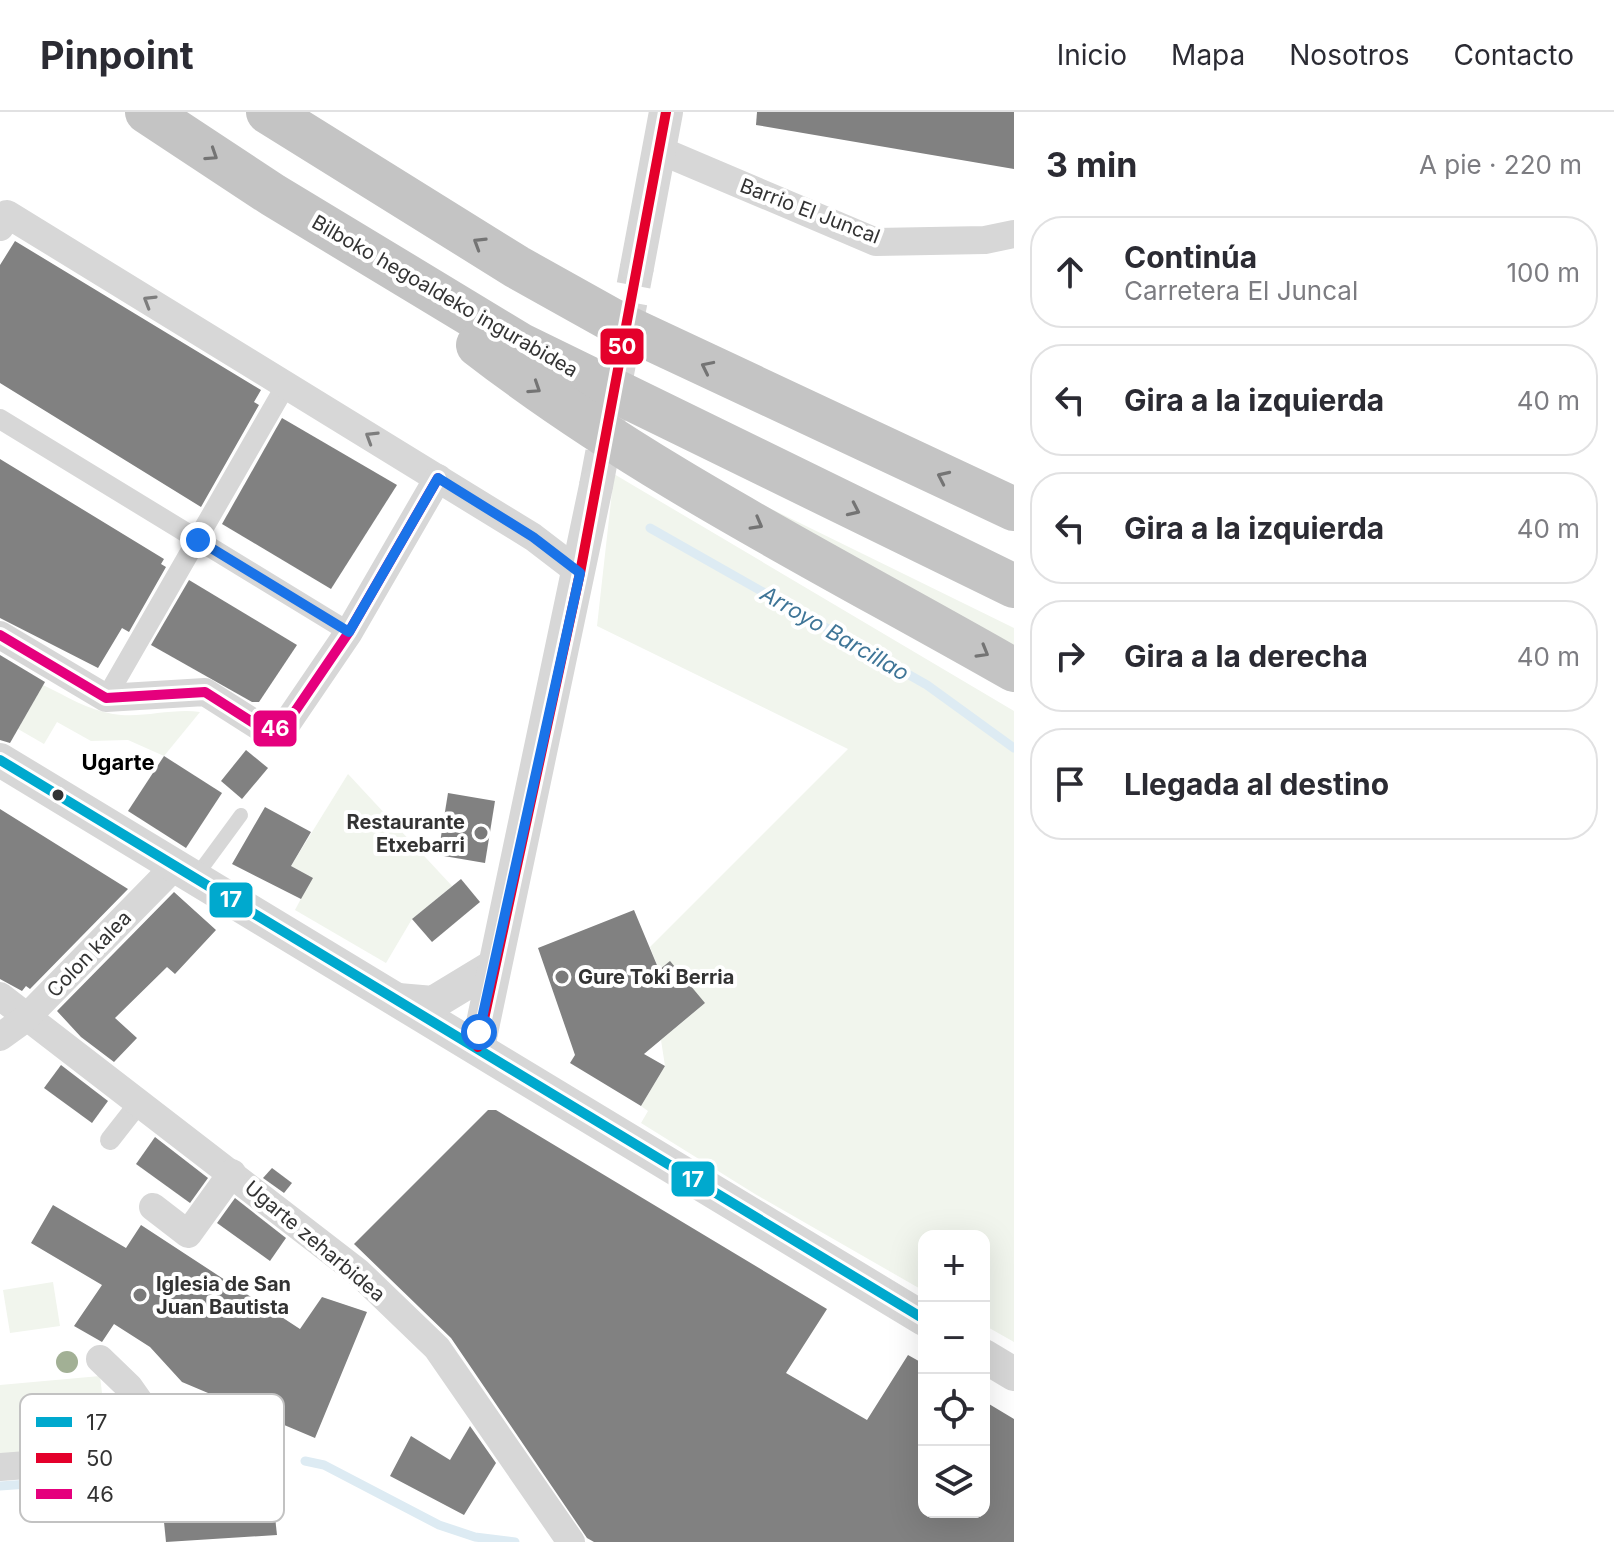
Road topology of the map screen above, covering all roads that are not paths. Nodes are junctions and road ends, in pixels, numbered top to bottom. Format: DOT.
graph roads {
  1 [pos="147,112"];
  2 [pos="268,112"];
  3 [pos="666,112"];
  4 [pos="659,150"];
  5 [pos="317,222"];
  6 [pos="0,227"];
  7 [pos="1014,234"];
  8 [pos="637,267"];
  9 [pos="286,385"];
  10 [pos="0,419"];
  11 [pos="438,478"];
  12 [pos="596,486"];
  13 [pos="1014,509"];
  14 [pos="198,540"];
  15 [pos="580,573"];
  16 [pos="1014,586"];
  17 [pos="349,632"];
  18 [pos="0,635"];
  19 [pos="1014,670"];
  20 [pos="106,698"];
  21 [pos="0,760"];
  22 [pos="241,815"];
  23 [pos="184,873"];
  24 [pos="494,966"];
  25 [pos="0,996"];
  26 [pos="398,1000"];
  27 [pos="25,1019"];
  28 [pos="0,1037"];
  29 [pos="478,1047"];
  30 [pos="139,1103"];
  31 [pos="110,1140"];
  32 [pos="232,1173"];
  33 [pos="153,1207"];
  34 [pos="918,1315"];
  35 [pos="100,1359"];
  36 [pos="134,1394"];
  37 [pos="20,1465"];
  38 [pos="0,1467"];
  39 [pos="571,1542"];
  1 -- 5 [label="highway, Bilboko hegoaldeko ingurabidea, one-way"];
  13 -- 2 [label="highway, one-way"];
  3 -- 4 [label="street"];
  4 -- 7 [label="street, Barrio El Juncal"];
  4 -- 8 [label="street"];
  5 -- 16 [label="highway, Bilboko hegoaldeko ingurabidea, one-way"];
  5 -- 19 [label="highway, one-way"];
  9 -- 6 [label="street, one-way"];
  11 -- 9 [label="street, one-way"];
  9 -- 14 [label="street"];
  10 -- 14 [label="street"];
  11 -- 15 [label="street"];
  11 -- 17 [label="street"];
  12 -- 15 [label="street"];
  14 -- 17 [label="street"];
  14 -- 20 [label="street"];
  15 -- 24 [label="street"];
  17 -- 20 [label="street"];
  18 -- 20 [label="street"];
  21 -- 23 [label="street"];
  22 -- 23 [label="lane"];
  23 -- 26 [label="street"];
  23 -- 27 [label="street, Colon kalea"];
  24 -- 26 [label="street"];
  24 -- 29 [label="street"];
  25 -- 27 [label="street, Ugarte zeharbidea"];
  26 -- 29 [label="street"];
  27 -- 28 [label="street, Colon kalea"];
  27 -- 30 [label="street, Ugarte zeharbidea"];
  29 -- 34 [label="street"];
  30 -- 31 [label="street"];
  30 -- 32 [label="street, Ugarte zeharbidea"];
  32 -- 33 [label="street"];
  32 -- 39 [label="street, Ugarte zeharbidea"];
  35 -- 36 [label="street"];
  37 -- 38 [label="street"];
}
